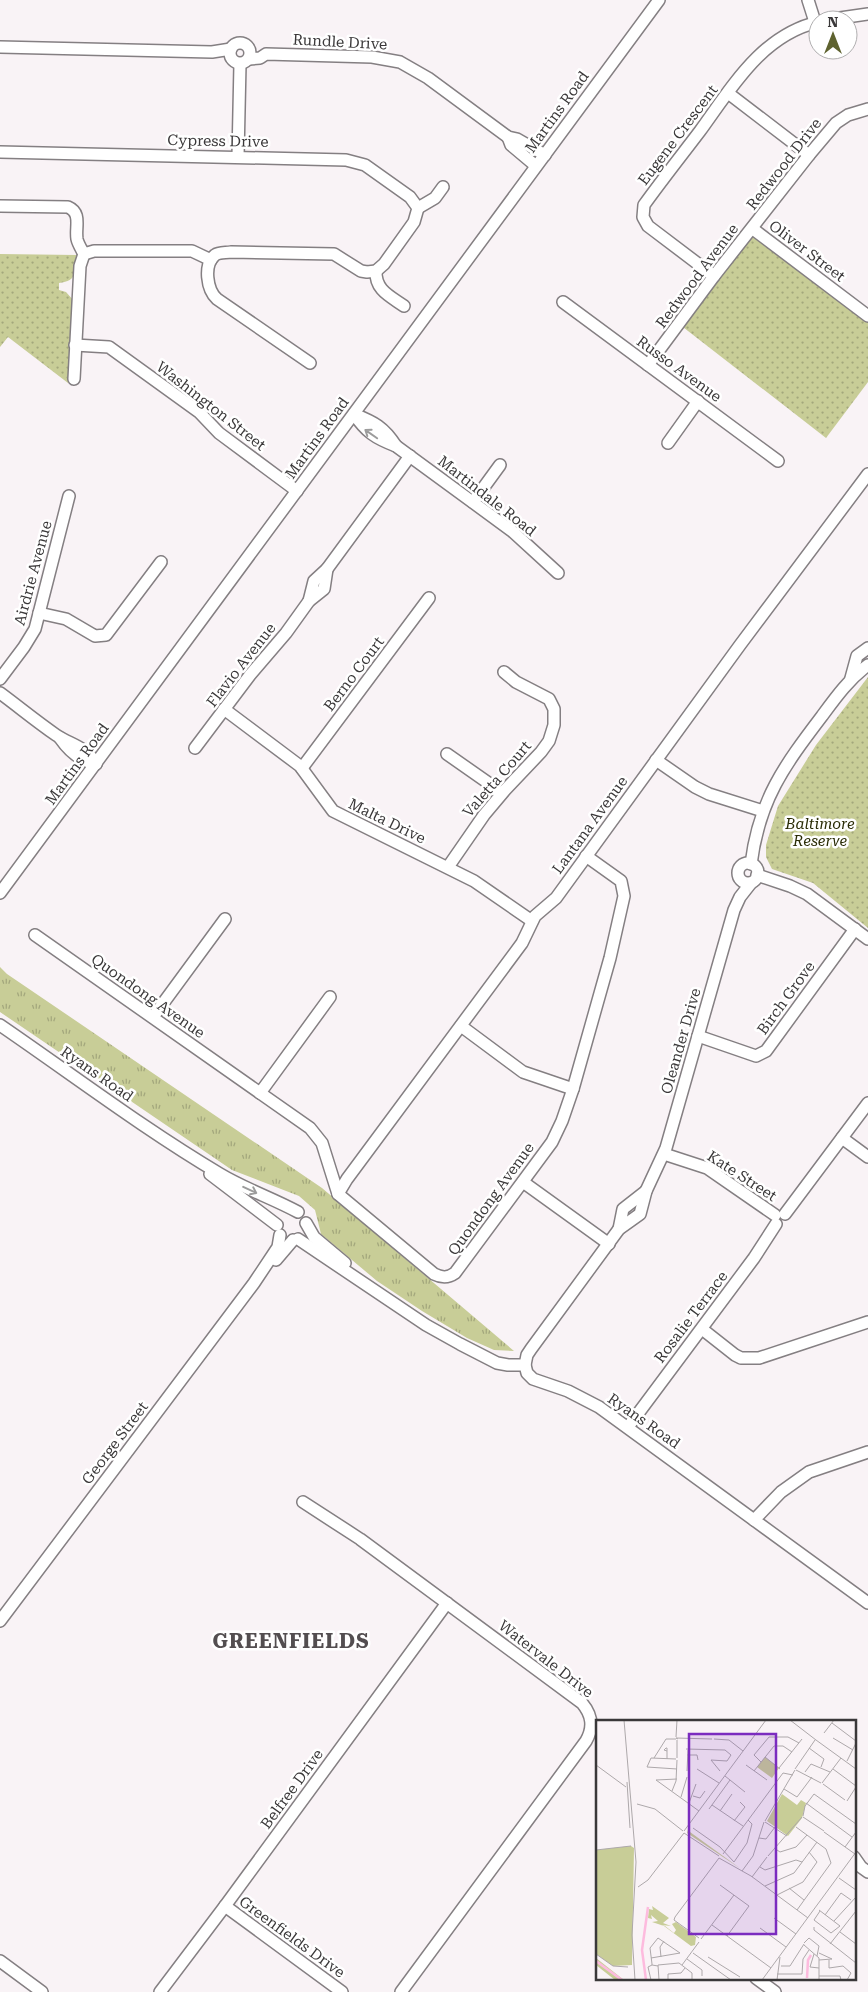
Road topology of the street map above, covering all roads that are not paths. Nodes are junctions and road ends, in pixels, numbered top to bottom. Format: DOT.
graph roads {
  1 [pos="659,0"];
  2 [pos="808,25"];
  3 [pos="0,47"];
  4 [pos="240,56"];
  5 [pos="728,93"];
  6 [pos="868,109"];
  7 [pos="508,137"];
  8 [pos="0,152"];
  9 [pos="545,154"];
  10 [pos="809,154"];
  11 [pos="238,156"];
  12 [pos="536,166"];
  13 [pos="443,187"];
  14 [pos="0,206"];
  15 [pos="418,208"];
  16 [pos="752,229"];
  17 [pos="84,254"];
  18 [pos="211,260"];
  19 [pos="376,271"];
  20 [pos="714,276"];
  21 [pos="563,302"];
  22 [pos="404,306"];
  23 [pos="868,316"];
  24 [pos="75,345"];
  25 [pos="310,363"];
  26 [pos="648,365"];
  27 [pos="74,379"];
  28 [pos="698,402"];
  29 [pos="354,414"];
  30 [pos="668,443"];
  31 [pos="410,456"];
  32 [pos="778,461"];
  33 [pos="500,465"];
  34 [pos="868,474"];
  35 [pos="297,491"];
  36 [pos="69,496"];
  37 [pos="473,502"];
  38 [pos="161,562"];
  39 [pos="558,573"];
  40 [pos="429,598"];
  41 [pos="39,613"];
  42 [pos="868,648"];
  43 [pos="868,665"];
  44 [pos="504,672"];
  45 [pos="0,678"];
  46 [pos="851,678"];
  47 [pos="0,693"];
  48 [pos="224,709"];
  49 [pos="196,748"];
  50 [pos="447,754"];
  51 [pos="656,760"];
  52 [pos="96,764"];
  53 [pos="302,768"];
  54 [pos="501,794"];
  55 [pos="763,811"];
  56 [pos="586,856"];
  57 [pos="752,864"];
  58 [pos="448,867"];
  59 [pos="749,879"];
  60 [pos="0,893"];
  61 [pos="225,919"];
  62 [pos="532,921"];
  63 [pos="855,929"];
  64 [pos="35,935"];
  65 [pos="868,939"];
  66 [pos="330,997"];
  67 [pos="153,1017"];
  68 [pos="0,1025"];
  69 [pos="461,1026"];
  70 [pos="698,1036"];
  71 [pos="573,1089"];
  72 [pos="260,1093"];
  73 [pos="868,1103"];
  74 [pos="842,1138"];
  75 [pos="178,1147"];
  76 [pos="664,1154"];
  77 [pos="868,1157"];
  78 [pos="523,1182"];
  79 [pos="338,1194"];
  80 [pos="298,1212"];
  81 [pos="779,1218"];
  82 [pos="306,1223"];
  83 [pos="278,1230"];
  84 [pos="295,1240"];
  85 [pos="608,1244"];
  86 [pos="254,1283"];
  87 [pos="388,1299"];
  88 [pos="868,1322"];
  89 [pos="702,1329"];
  90 [pos="525,1365"];
  91 [pos="628,1426"];
  92 [pos="868,1452"];
  93 [pos="303,1502"];
  94 [pos="754,1520"];
  95 [pos="446,1603"];
  96 [pos="868,1603"];
  97 [pos="0,1621"];
  98 [pos="856,1860"];
  99 [pos="868,1872"];
  100 [pos="225,1906"];
  101 [pos="0,1961"];
  102 [pos="759,1980"];
  103 [pos="42,1992"];
  104 [pos="160,1992"];
  105 [pos="342,1992"];
  106 [pos="401,1992"];
  107 [pos="775,1992"];
  1 -- 9 [label="street, Martins Road"];
  2 -- 5 [label="street, Eugene Crescent"];
  3 -- 4 [label="street"];
  4 -- 7 [label="street, Rundle Drive"];
  4 -- 11 [label="street"];
  5 -- 10 [label="street"];
  5 -- 20 [label="street, Eugene Crescent"];
  6 -- 10 [label="street, Redwood Drive"];
  7 -- 9 [label="street, Rundle Drive"];
  7 -- 12 [label="street, Rundle Drive"];
  8 -- 11 [label="street, Cypress Drive"];
  9 -- 12 [label="street, Martins Road"];
  10 -- 16 [label="street, Redwood Drive"];
  11 -- 15 [label="street, Cypress Drive"];
  12 -- 29 [label="street, Martins Road"];
  13 -- 15 [label="street"];
  14 -- 17 [label="street"];
  15 -- 19 [label="street"];
  16 -- 20 [label="street, Redwood Avenue"];
  16 -- 23 [label="street, Oliver Street"];
  17 -- 18 [label="street"];
  17 -- 24 [label="street"];
  18 -- 19 [label="street"];
  18 -- 25 [label="street"];
  19 -- 22 [label="street"];
  20 -- 26 [label="street, Redwood Avenue"];
  21 -- 26 [label="street, Russo Avenue"];
  24 -- 27 [label="street"];
  24 -- 35 [label="street, Washington Street"];
  26 -- 28 [label="street, Russo Avenue"];
  28 -- 30 [label="street"];
  28 -- 32 [label="street, Russo Avenue"];
  29 -- 31 [label="street, Martindale Road"];
  29 -- 35 [label="street, Martins Road"];
  31 -- 37 [label="street, Martindale Road"];
  31 -- 48 [label="street, Flavio Avenue"];
  33 -- 37 [label="street"];
  34 -- 51 [label="street, Lantana Avenue"];
  35 -- 52 [label="street, Martins Road"];
  36 -- 41 [label="street, Airdrie Avenue"];
  37 -- 39 [label="street, Martindale Road"];
  38 -- 41 [label="street"];
  40 -- 53 [label="street, Berno Court"];
  41 -- 45 [label="street, Airdrie Avenue"];
  42 -- 46 [label="street"];
  43 -- 46 [label="street"];
  44 -- 54 [label="street, Valetta Court"];
  46 -- 55 [label="street"];
  47 -- 52 [label="street"];
  48 -- 49 [label="street, Flavio Avenue"];
  48 -- 53 [label="street, Malta Drive"];
  50 -- 54 [label="street"];
  51 -- 55 [label="street"];
  51 -- 56 [label="street, Lantana Avenue"];
  52 -- 60 [label="street, Martins Road"];
  53 -- 58 [label="street, Malta Drive"];
  54 -- 58 [label="street, Valetta Court"];
  55 -- 57 [label="street"];
  56 -- 62 [label="street, Lantana Avenue"];
  56 -- 71 [label="street, Quondong Avenue"];
  57 -- 59 [label="street"];
  57 -- 59 [label="street, Oleander Drive"];
  58 -- 62 [label="street, Malta Drive"];
  59 -- 63 [label="street"];
  59 -- 70 [label="street, Oleander Drive"];
  61 -- 67 [label="street"];
  62 -- 69 [label="street, Lantana Avenue"];
  63 -- 65 [label="street"];
  63 -- 70 [label="street, Birch Grove"];
  64 -- 67 [label="street, Quondong Avenue"];
  66 -- 72 [label="street"];
  67 -- 72 [label="street, Quondong Avenue"];
  68 -- 75 [label="street, Ryans Road"];
  69 -- 71 [label="street"];
  69 -- 79 [label="street, Lantana Avenue"];
  70 -- 76 [label="street, Oleander Drive"];
  71 -- 78 [label="street, Quondong Avenue"];
  72 -- 79 [label="street, Quondong Avenue"];
  73 -- 74 [label="street, Rosalie Terrace"];
  74 -- 77 [label="street"];
  74 -- 81 [label="street, Rosalie Terrace"];
  75 -- 80 [label="street, Ryans Road, one-way"];
  75 -- 83 [label="street, Ryans Road"];
  76 -- 81 [label="street, Kate Street"];
  76 -- 85 [label="street, Oleander Drive"];
  78 -- 79 [label="street, Quondong Avenue"];
  78 -- 85 [label="street"];
  80 -- 82 [label="street"];
  80 -- 83 [label="street"];
  81 -- 89 [label="street, Rosalie Terrace"];
  82 -- 84 [label="street"];
  82 -- 87 [label="street"];
  83 -- 84 [label="street"];
  83 -- 86 [label="street, George Street"];
  84 -- 86 [label="street, George Street"];
  84 -- 87 [label="street"];
  85 -- 90 [label="street, Oleander Drive"];
  86 -- 97 [label="street, George Street"];
  87 -- 90 [label="street"];
  88 -- 89 [label="street"];
  89 -- 91 [label="street, Rosalie Terrace"];
  90 -- 91 [label="street, Ryans Road"];
  91 -- 94 [label="street, Ryans Road"];
  92 -- 94 [label="street"];
  93 -- 95 [label="street, Watervale Drive"];
  94 -- 96 [label="street, Ryans Road"];
  95 -- 100 [label="street, Belfree Drive"];
  95 -- 106 [label="street, Watervale Drive"];
  98 -- 99 [label="street"];
  100 -- 104 [label="street, Belfree Drive"];
  100 -- 105 [label="street, Greenfields Drive"];
  101 -- 103 [label="street"];
  102 -- 107 [label="street"];
}
